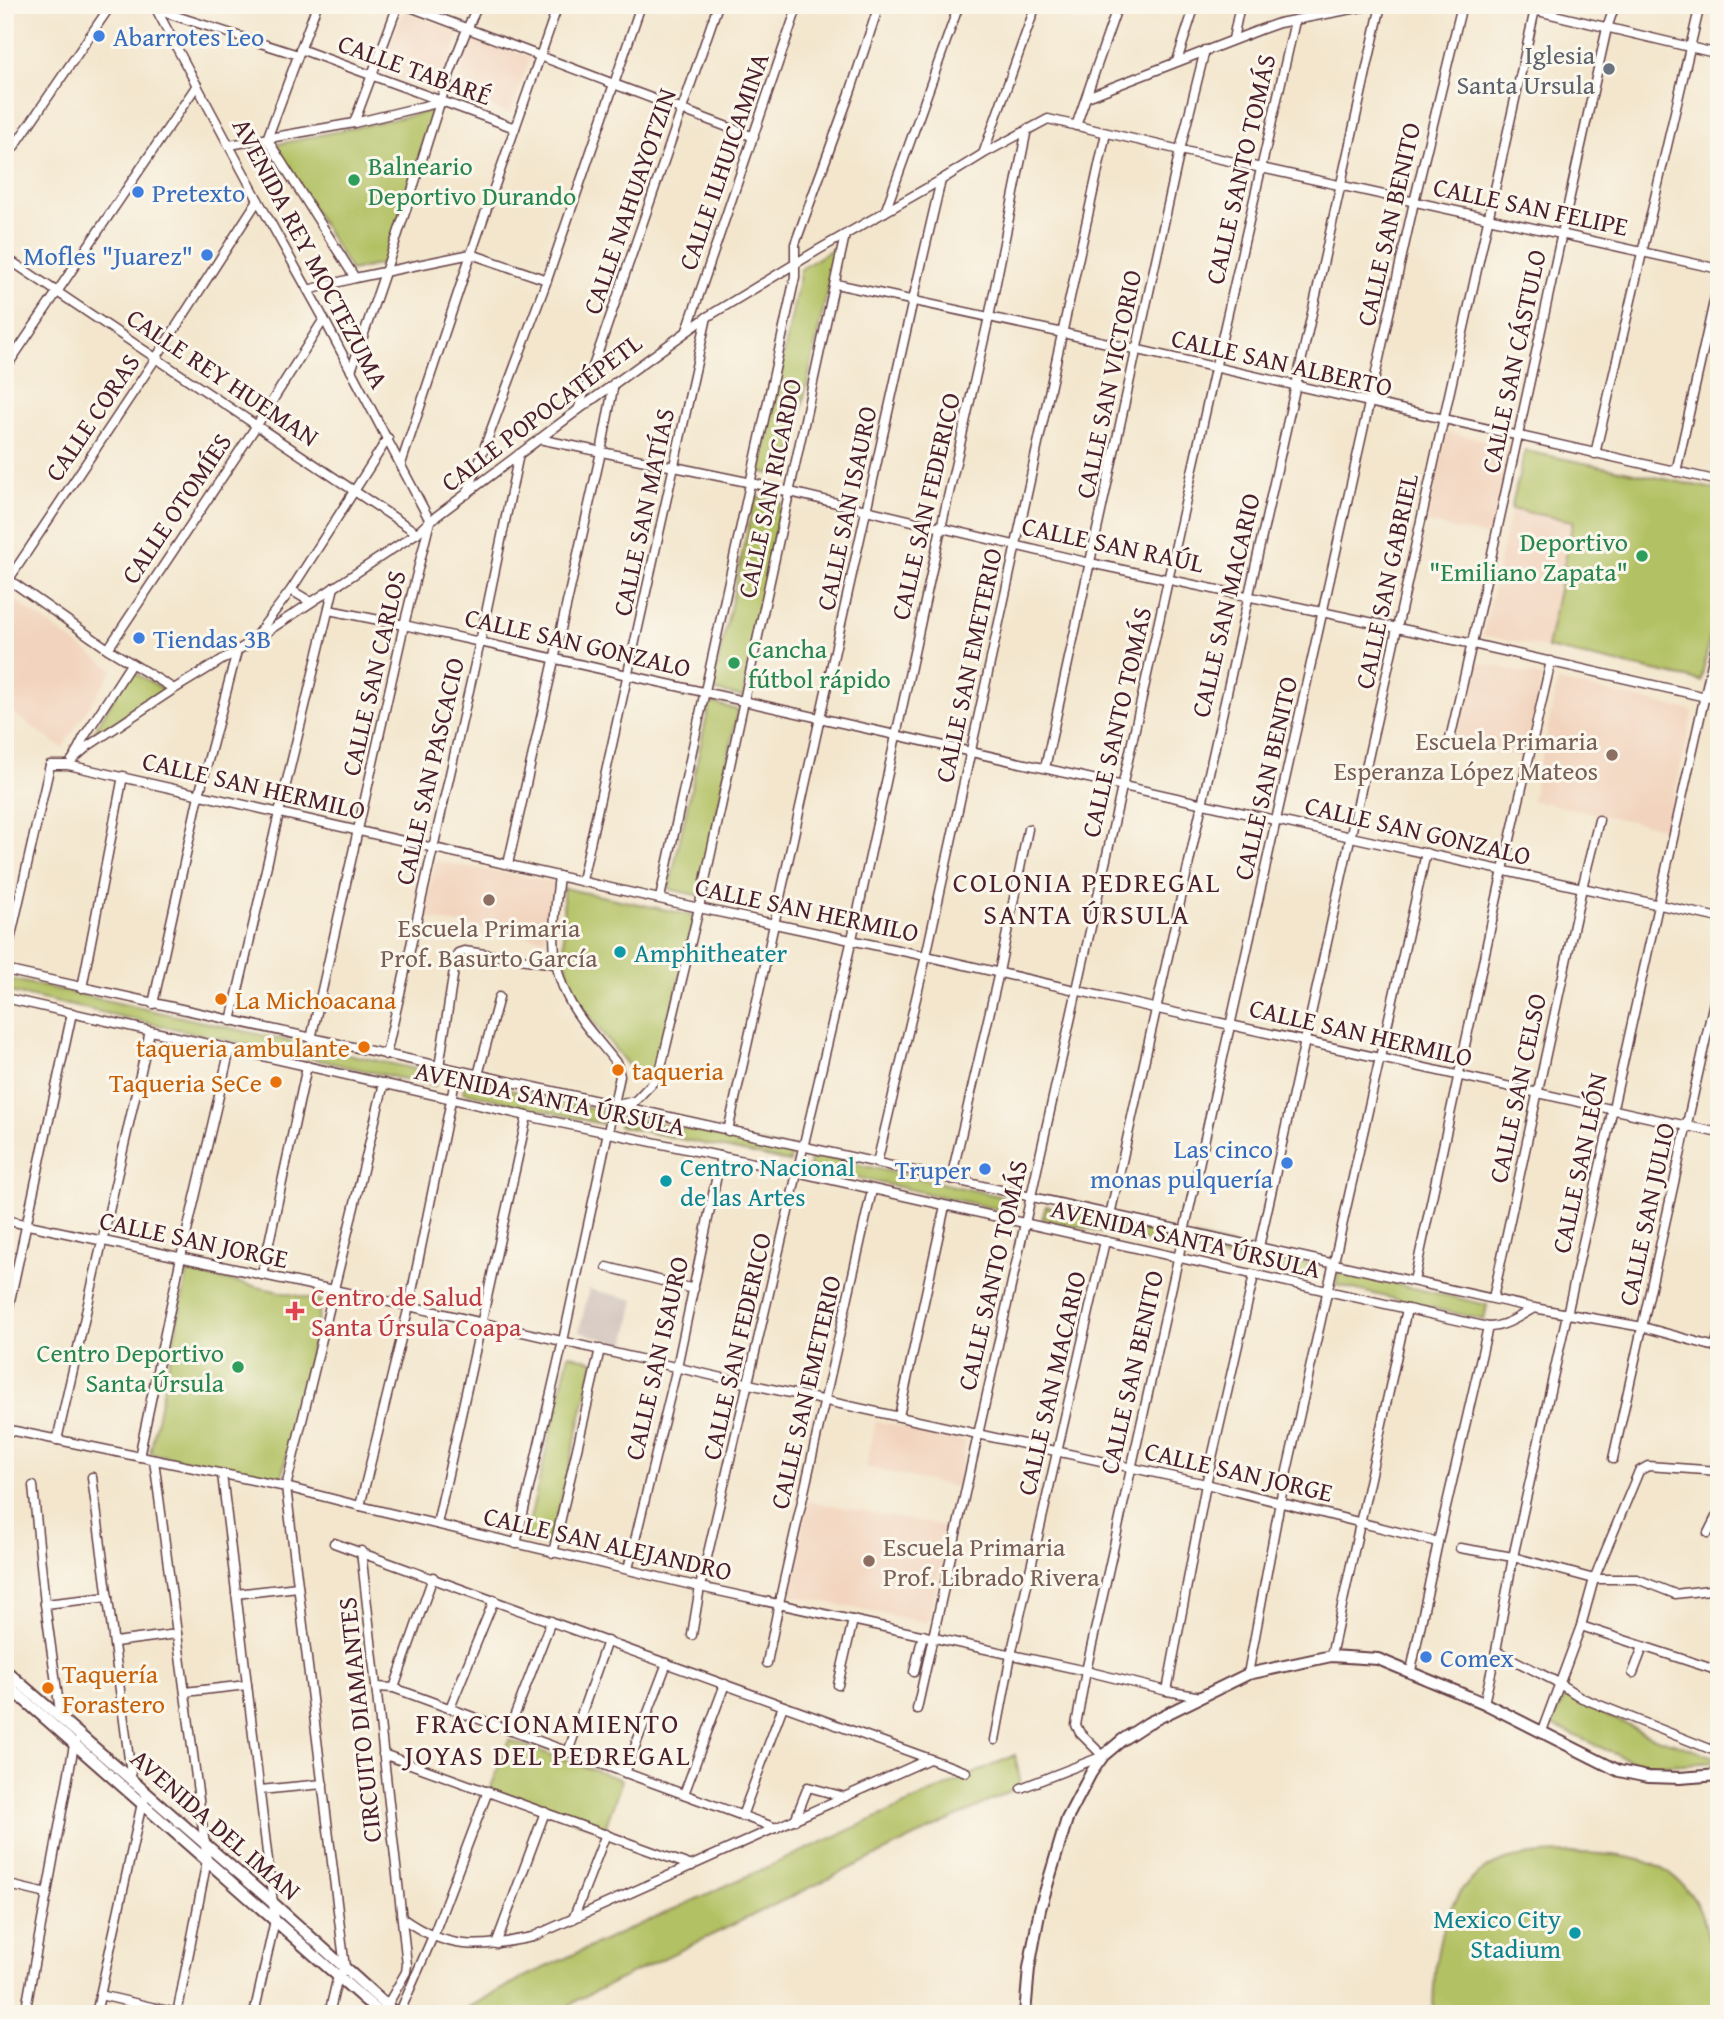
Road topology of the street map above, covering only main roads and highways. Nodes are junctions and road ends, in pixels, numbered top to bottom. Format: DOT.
graph roads {
  1 [pos="8,1679"];
  2 [pos="77,1741"];
  3 [pos="1719,1775"];
  4 [pos="145,1799"];
  5 [pos="342,1972"];
  6 [pos="383,2011"];
  7 [pos="398,2014"];
  8 [pos="1025,2014"];
  1 -- 2 [label="main road, AVENIDA DEL IMAN"];
  1 -- 2 [label="main road, AVENIDA DEL IMAN"];
  2 -- 4 [label="main road, AVENIDA DEL IMAN"];
  3 -- 8 [label="main road"];
  4 -- 5 [label="main road, AVENIDA DEL IMAN"];
  4 -- 5 [label="main road, AVENIDA DEL IMAN"];
  5 -- 6 [label="main road, AVENIDA DEL IMAN"];
  6 -- 7 [label="main road, AVENIDA DEL IMAN"];
}
